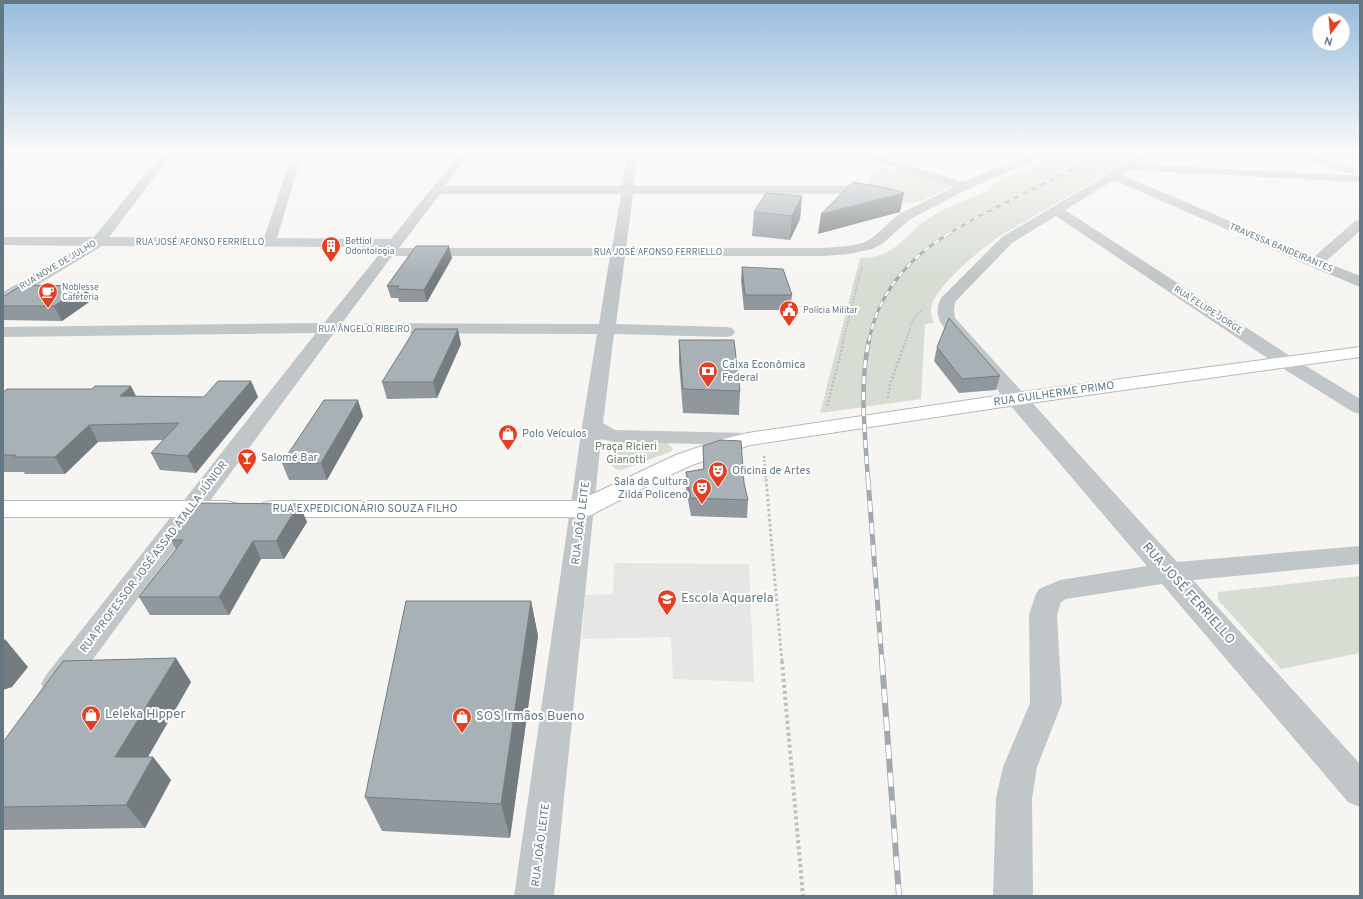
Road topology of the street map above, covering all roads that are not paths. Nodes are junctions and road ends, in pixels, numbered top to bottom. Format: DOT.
graph roads {
  1 [pos="136,193"];
  2 [pos="285,193"];
  3 [pos="435,193"];
  4 [pos="627,193"];
  5 [pos="863,193"];
  6 [pos="947,193"];
  7 [pos="1086,193"];
  8 [pos="1154,193"];
  9 [pos="888,202"];
  10 [pos="1058,211"];
  11 [pos="1360,224"];
  12 [pos="3,241"];
  13 [pos="98,242"];
  14 [pos="269,242"];
  15 [pos="393,247"];
  16 [pos="618,252"];
  17 [pos="1315,263"];
  18 [pos="1360,282"];
  19 [pos="3,299"];
  20 [pos="329,328"];
  21 [pos="606,328"];
  22 [pos="3,332"];
  23 [pos="726,332"];
  24 [pos="1360,352"];
  25 [pos="1286,362"];
  26 [pos="1016,399"];
  27 [pos="1360,408"];
  28 [pos="593,426"];
  29 [pos="754,439"];
  30 [pos="3,509"];
  31 [pos="191,509"];
  32 [pos="582,509"];
  33 [pos="1360,555"];
  34 [pos="1168,573"];
  35 [pos="42,704"];
  36 [pos="1360,790"];
  37 [pos="534,896"];
  38 [pos="1013,896"];
  1 -- 13 [label="street, RUA NOVE DE JULHO"];
  2 -- 14 [label="street"];
  3 -- 15 [label="street, RUA PROFESSOR JOSÉ ASSAD ATALLA JÚNIOR"];
  4 -- 16 [label="street, RUA JOÃO LEITE"];
  5 -- 9 [label="street"];
  6 -- 16 [label="street, RUA JOSÉ AFONSO FERRIELLO"];
  7 -- 10 [label="street"];
  8 -- 17 [label="street, TRAVESSA BANDEIRANTES"];
  10 -- 25 [label="street, RUA FELIPE JORGE"];
  10 -- 26 [label="street, RUA JOSÉ FERRIELLO"];
  11 -- 17 [label="street"];
  12 -- 13 [label="street, RUA JOSÉ AFONSO FERRIELLO"];
  13 -- 14 [label="street, RUA JOSÉ AFONSO FERRIELLO"];
  13 -- 19 [label="street, RUA NOVE DE JULHO"];
  14 -- 15 [label="street, RUA JOSÉ AFONSO FERRIELLO"];
  15 -- 16 [label="street, RUA JOSÉ AFONSO FERRIELLO"];
  15 -- 20 [label="street, RUA PROFESSOR JOSÉ ASSAD ATALLA JÚNIOR"];
  16 -- 21 [label="street, RUA JOÃO LEITE"];
  17 -- 18 [label="street, TRAVESSA BANDEIRANTES"];
  20 -- 21 [label="street, RUA ÂNGELO RIBEIRO"];
  20 -- 22 [label="street, RUA ÂNGELO RIBEIRO"];
  20 -- 31 [label="street, RUA PROFESSOR JOSÉ ASSAD ATALLA JÚNIOR"];
  21 -- 23 [label="street, RUA ÂNGELO RIBEIRO"];
  21 -- 28 [label="street, RUA JOÃO LEITE"];
  24 -- 25 [label="main road, RUA GUILHERME PRIMO"];
  25 -- 26 [label="main road, RUA GUILHERME PRIMO"];
  25 -- 27 [label="street, RUA FELIPE JORGE"];
  26 -- 29 [label="main road, RUA GUILHERME PRIMO"];
  26 -- 34 [label="street, RUA JOSÉ FERRIELLO"];
  28 -- 29 [label="street"];
  28 -- 32 [label="street, RUA JOÃO LEITE"];
  29 -- 32 [label="main road"];
  30 -- 31 [label="main road, RUA EXPEDICIONÁRIO SOUZA FILHO"];
  31 -- 32 [label="main road, RUA EXPEDICIONÁRIO SOUZA FILHO"];
  31 -- 35 [label="street, RUA PROFESSOR JOSÉ ASSAD ATALLA JÚNIOR"];
  32 -- 37 [label="street, RUA JOÃO LEITE"];
  33 -- 34 [label="street"];
  34 -- 36 [label="street, RUA JOSÉ FERRIELLO"];
  34 -- 38 [label="street"];
}
